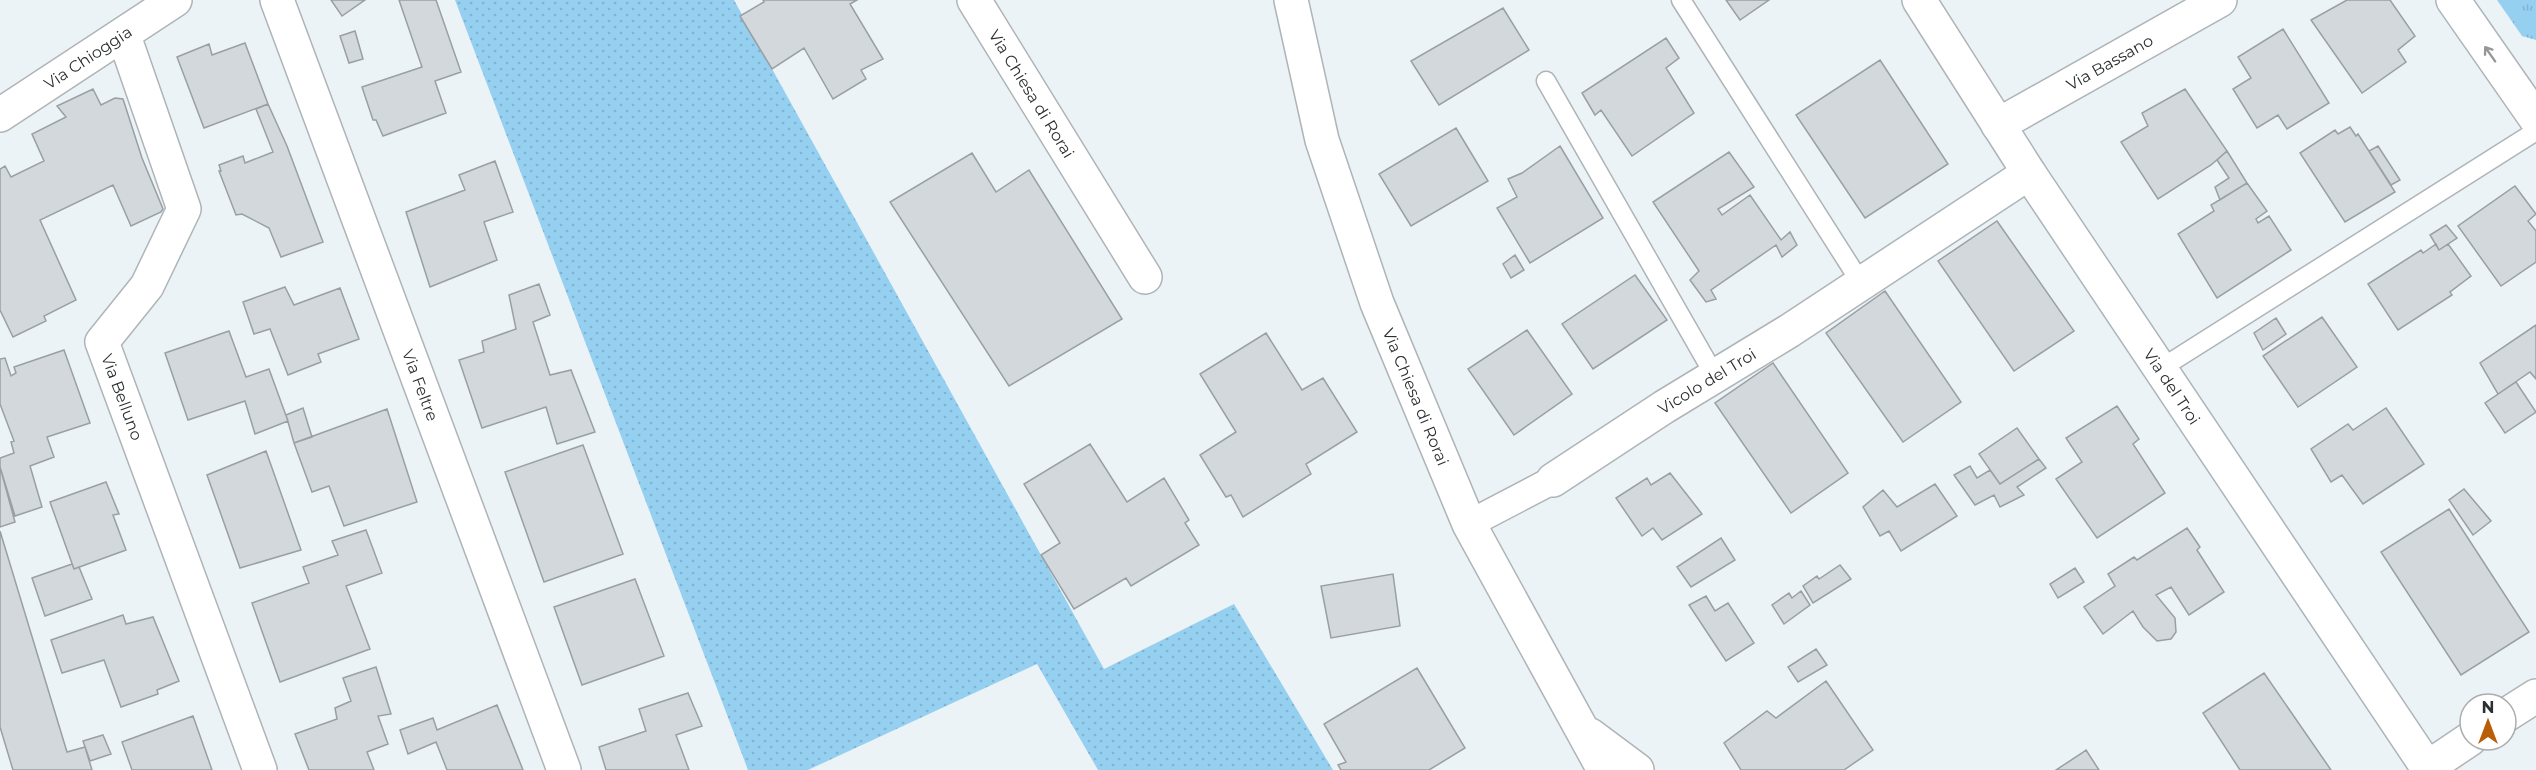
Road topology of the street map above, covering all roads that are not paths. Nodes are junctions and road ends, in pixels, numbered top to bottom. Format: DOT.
graph roads {
  1 [pos="175,0"];
  2 [pos="277,0"];
  3 [pos="974,0"];
  4 [pos="1291,0"];
  5 [pos="1681,0"];
  6 [pos="1919,0"];
  7 [pos="2220,0"];
  8 [pos="2453,0"];
  9 [pos="124,36"];
  10 [pos="2525,80"];
  11 [pos="1546,81"];
  12 [pos="0,115"];
  13 [pos="2536,119"];
  14 [pos="1998,124"];
  15 [pos="2536,131"];
  16 [pos="2029,172"];
  17 [pos="1145,277"];
  18 [pos="1861,283"];
  19 [pos="2160,369"];
  20 [pos="1715,376"];
  21 [pos="1552,480"];
  22 [pos="1469,524"];
  23 [pos="2536,696"];
  24 [pos="2518,707"];
  25 [pos="1579,727"];
  26 [pos="2458,748"];
  27 [pos="2428,769"];
  28 [pos="260,770"];
  29 [pos="564,770"];
  30 [pos="1604,770"];
  31 [pos="1637,770"];
  1 -- 9 [label="street, Via Chioggia"];
  2 -- 29 [label="street, Via Feltre"];
  3 -- 17 [label="street, Via Chiesa di Rorai"];
  4 -- 22 [label="street, Via Chiesa di Rorai"];
  5 -- 18 [label="lane"];
  6 -- 14 [label="street, Via del Troi"];
  7 -- 14 [label="street, Via Bassano"];
  10 -- 8 [label="street, one-way"];
  9 -- 12 [label="street, Via Chioggia"];
  9 -- 28 [label="street, Via Belluno"];
  10 -- 13 [label="street"];
  11 -- 20 [label="lane"];
  14 -- 16 [label="street, Via del Troi"];
  15 -- 19 [label="lane"];
  16 -- 18 [label="street, Vicolo del Troi"];
  16 -- 19 [label="street, Via del Troi"];
  18 -- 20 [label="street, Vicolo del Troi"];
  19 -- 27 [label="street, Via del Troi"];
  20 -- 21 [label="street, Vicolo del Troi"];
  21 -- 22 [label="street"];
  22 -- 25 [label="street, Via Chiesa di Rorai"];
  23 -- 24 [label="street"];
  25 -- 30 [label="street, Via Chiesa di Rorai"];
  25 -- 31 [label="street"];
  26 -- 27 [label="street"];
}
